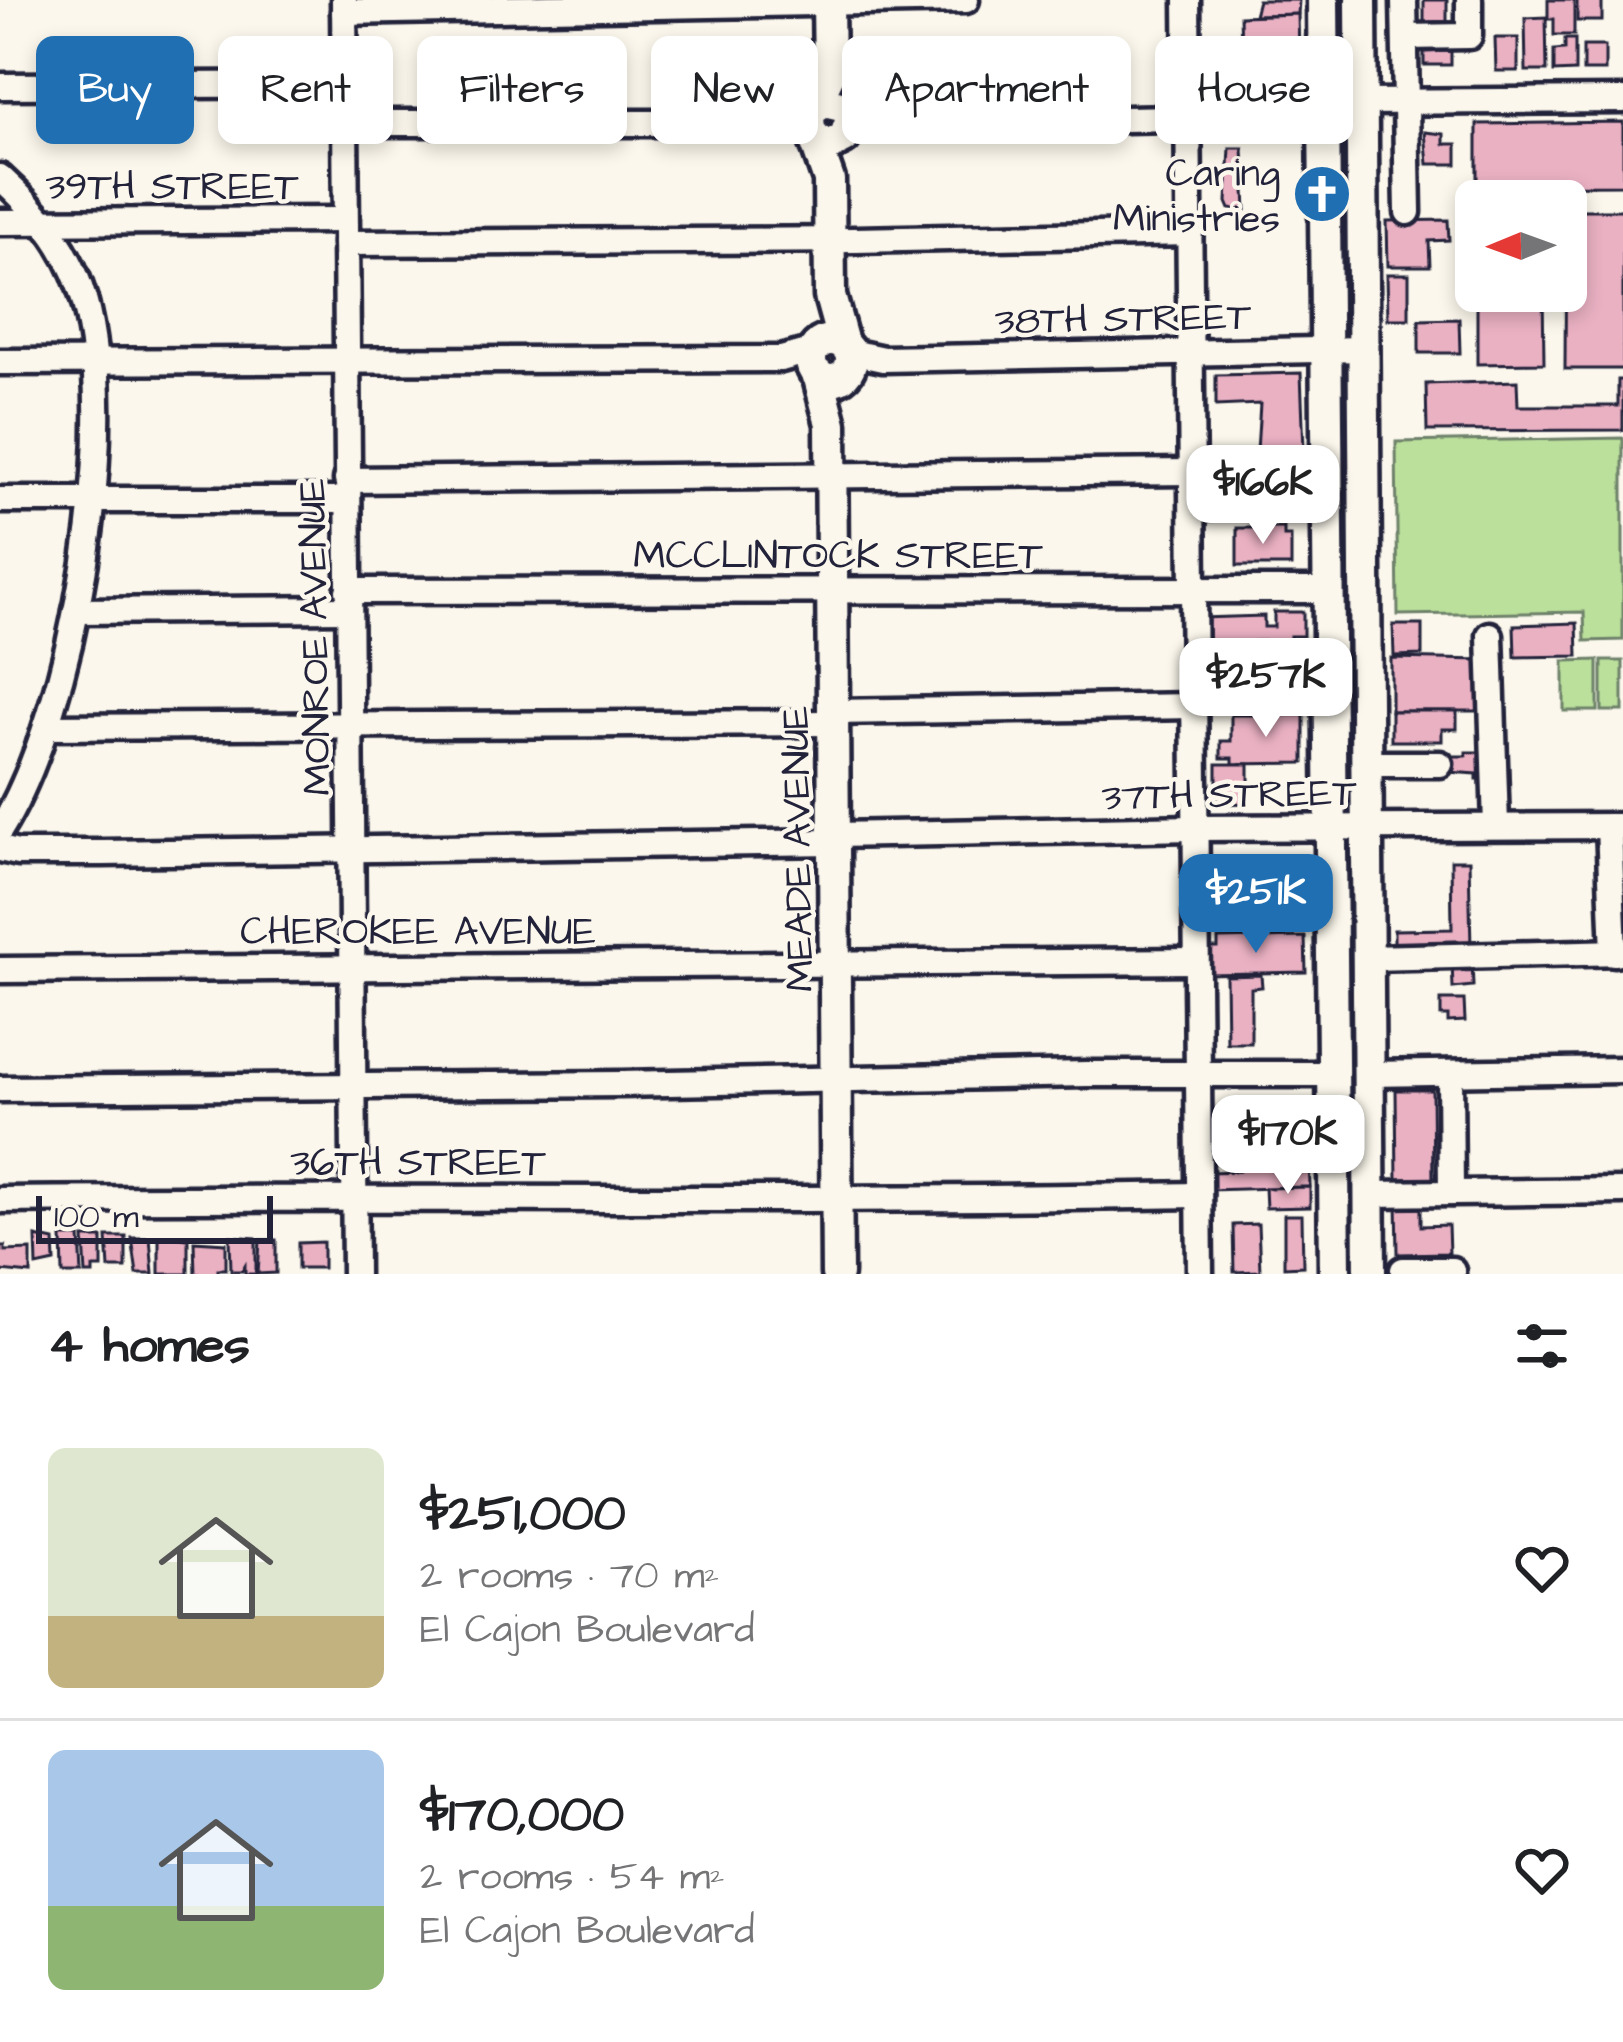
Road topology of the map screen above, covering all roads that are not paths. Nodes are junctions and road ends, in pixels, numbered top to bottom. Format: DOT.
graph roads {
  1 [pos="966,0"];
  2 [pos="1187,0"];
  3 [pos="1323,0"];
  4 [pos="1469,0"];
  5 [pos="828,2"];
  6 [pos="1361,4"];
  7 [pos="1404,4"];
  8 [pos="344,6"];
  9 [pos="1187,36"];
  10 [pos="1323,36"];
  11 [pos="1405,37"];
  12 [pos="218,85"];
  13 [pos="0,86"];
  14 [pos="1623,100"];
  15 [pos="1362,102"];
  16 [pos="1406,102"];
  17 [pos="1155,117"];
  18 [pos="393,123"];
  19 [pos="820,123"];
  20 [pos="345,144"];
  21 [pos="1188,144"];
  22 [pos="1324,144"];
  23 [pos="0,177"];
  24 [pos="1408,212"];
  25 [pos="0,222"];
  26 [pos="44,222"];
  27 [pos="345,231"];
  28 [pos="1190,233"];
  29 [pos="830,239"];
  30 [pos="1364,349"];
  31 [pos="1326,350"];
  32 [pos="1191,351"];
  33 [pos="347,358"];
  34 [pos="831,360"];
  35 [pos="0,362"];
  36 [pos="95,362"];
  37 [pos="1192,472"];
  38 [pos="832,475"];
  39 [pos="347,490"];
  40 [pos="0,500"];
  41 [pos="91,500"];
  42 [pos="1193,590"];
  43 [pos="1329,590"];
  44 [pos="832,591"];
  45 [pos="348,600"];
  46 [pos="76,611"];
  47 [pos="1490,634"];
  48 [pos="1194,706"];
  49 [pos="833,717"];
  50 [pos="46,727"];
  51 [pos="349,727"];
  52 [pos="1368,764"];
  53 [pos="1440,764"];
  54 [pos="1496,826"];
  55 [pos="1616,826"];
  56 [pos="1330,827"];
  57 [pos="1368,827"];
  58 [pos="1195,828"];
  59 [pos="0,830"];
  60 [pos="835,838"];
  61 [pos="0,849"];
  62 [pos="351,850"];
  63 [pos="1618,952"];
  64 [pos="1369,958"];
  65 [pos="1196,961"];
  66 [pos="837,962"];
  67 [pos="352,967"];
  68 [pos="0,970"];
  69 [pos="1623,1070"];
  70 [pos="1450,1072"];
  71 [pos="1198,1074"];
  72 [pos="1333,1074"];
  73 [pos="1370,1074"];
  74 [pos="838,1080"];
  75 [pos="353,1084"];
  76 [pos="0,1088"];
  77 [pos="1623,1191"];
  78 [pos="1451,1193"];
  79 [pos="1370,1194"];
  80 [pos="1199,1195"];
  81 [pos="355,1196"];
  82 [pos="836,1198"];
  83 [pos="0,1200"];
  84 [pos="1403,1270"];
  85 [pos="355,1274"];
  86 [pos="837,1274"];
  87 [pos="1199,1274"];
  88 [pos="1335,1274"];
  89 [pos="1370,1274"];
  90 [pos="1452,1274"];
  1 -- 5 [label="street"];
  2 -- 9 [label="street"];
  3 -- 10 [label="main road"];
  4 -- 11 [label="street"];
  5 -- 8 [label="street"];
  5 -- 19 [label="main road"];
  6 -- 7 [label="street"];
  6 -- 15 [label="main road"];
  7 -- 11 [label="street"];
  11 -- 16 [label="street"];
  12 -- 13 [label="street"];
  14 -- 16 [label="street"];
  15 -- 16 [label="street"];
  15 -- 30 [label="main road"];
  16 -- 24 [label="street"];
  17 -- 19 [label="street"];
  18 -- 19 [label="street"];
  19 -- 29 [label="main road, MEADE AVENUE"];
  20 -- 27 [label="street, MONROE AVENUE"];
  21 -- 28 [label="street"];
  22 -- 31 [label="main road"];
  23 -- 26 [label="street"];
  25 -- 26 [label="street, 39TH STREET"];
  26 -- 27 [label="street, 39TH STREET"];
  26 -- 36 [label="street"];
  27 -- 29 [label="street, 39TH STREET"];
  27 -- 33 [label="street, MONROE AVENUE"];
  28 -- 29 [label="street, 39TH STREET"];
  28 -- 32 [label="street"];
  29 -- 34 [label="main road, MEADE AVENUE"];
  30 -- 31 [label="street, 38TH STREET"];
  30 -- 52 [label="main road"];
  31 -- 32 [label="street, 38TH STREET"];
  31 -- 43 [label="main road"];
  32 -- 34 [label="street, 38TH STREET"];
  32 -- 37 [label="street"];
  33 -- 34 [label="street, 38TH STREET"];
  33 -- 36 [label="street, 38TH STREET"];
  33 -- 39 [label="street, MONROE AVENUE"];
  34 -- 38 [label="main road, MEADE AVENUE"];
  35 -- 36 [label="street, 38TH STREET"];
  36 -- 41 [label="street"];
  37 -- 38 [label="street"];
  37 -- 42 [label="street"];
  38 -- 39 [label="street"];
  38 -- 44 [label="main road, MEADE AVENUE"];
  39 -- 41 [label="street"];
  39 -- 45 [label="street, MONROE AVENUE"];
  40 -- 41 [label="street"];
  41 -- 46 [label="street"];
  42 -- 43 [label="street, MCCLINTOCK STREET"];
  42 -- 44 [label="street, MCCLINTOCK STREET"];
  42 -- 48 [label="street"];
  43 -- 56 [label="main road"];
  44 -- 45 [label="street, MCCLINTOCK STREET"];
  44 -- 49 [label="main road, MEADE AVENUE"];
  45 -- 46 [label="street, MCCLINTOCK STREET"];
  45 -- 51 [label="street, MONROE AVENUE"];
  46 -- 50 [label="street"];
  47 -- 54 [label="street"];
  48 -- 49 [label="street"];
  48 -- 58 [label="street"];
  49 -- 51 [label="street"];
  49 -- 60 [label="main road, MEADE AVENUE"];
  50 -- 51 [label="street"];
  50 -- 59 [label="street"];
  51 -- 62 [label="street, MONROE AVENUE"];
  52 -- 53 [label="street"];
  52 -- 57 [label="main road"];
  54 -- 55 [label="street, 37TH STREET"];
  54 -- 57 [label="street, 37TH STREET"];
  55 -- 63 [label="street"];
  56 -- 57 [label="street, 37TH STREET"];
  56 -- 58 [label="street, 37TH STREET"];
  56 -- 72 [label="main road"];
  57 -- 64 [label="main road"];
  58 -- 60 [label="street, 37TH STREET"];
  58 -- 65 [label="street"];
  60 -- 62 [label="street, 37TH STREET"];
  60 -- 66 [label="main road, MEADE AVENUE"];
  61 -- 62 [label="street, 37TH STREET"];
  62 -- 67 [label="street, MONROE AVENUE"];
  63 -- 64 [label="street"];
  64 -- 73 [label="main road"];
  65 -- 66 [label="street, CHEROKEE AVENUE"];
  65 -- 71 [label="street"];
  66 -- 67 [label="street, CHEROKEE AVENUE"];
  66 -- 74 [label="main road, MEADE AVENUE"];
  67 -- 68 [label="street, CHEROKEE AVENUE"];
  67 -- 75 [label="street, MONROE AVENUE"];
  69 -- 70 [label="street"];
  70 -- 73 [label="street"];
  70 -- 78 [label="street"];
  71 -- 72 [label="street"];
  71 -- 74 [label="street"];
  71 -- 80 [label="street"];
  72 -- 88 [label="main road"];
  73 -- 79 [label="main road"];
  74 -- 75 [label="street"];
  74 -- 82 [label="main road, MEADE AVENUE"];
  75 -- 76 [label="street"];
  75 -- 81 [label="street, MONROE AVENUE"];
  77 -- 78 [label="street"];
  78 -- 79 [label="street"];
  79 -- 89 [label="main road"];
  80 -- 82 [label="street, 36TH STREET"];
  80 -- 87 [label="street"];
  81 -- 82 [label="street, 36TH STREET"];
  81 -- 83 [label="street, 36TH STREET"];
  81 -- 85 [label="street, MONROE AVENUE"];
  82 -- 86 [label="main road, MEADE AVENUE"];
  84 -- 90 [label="street"];
}
